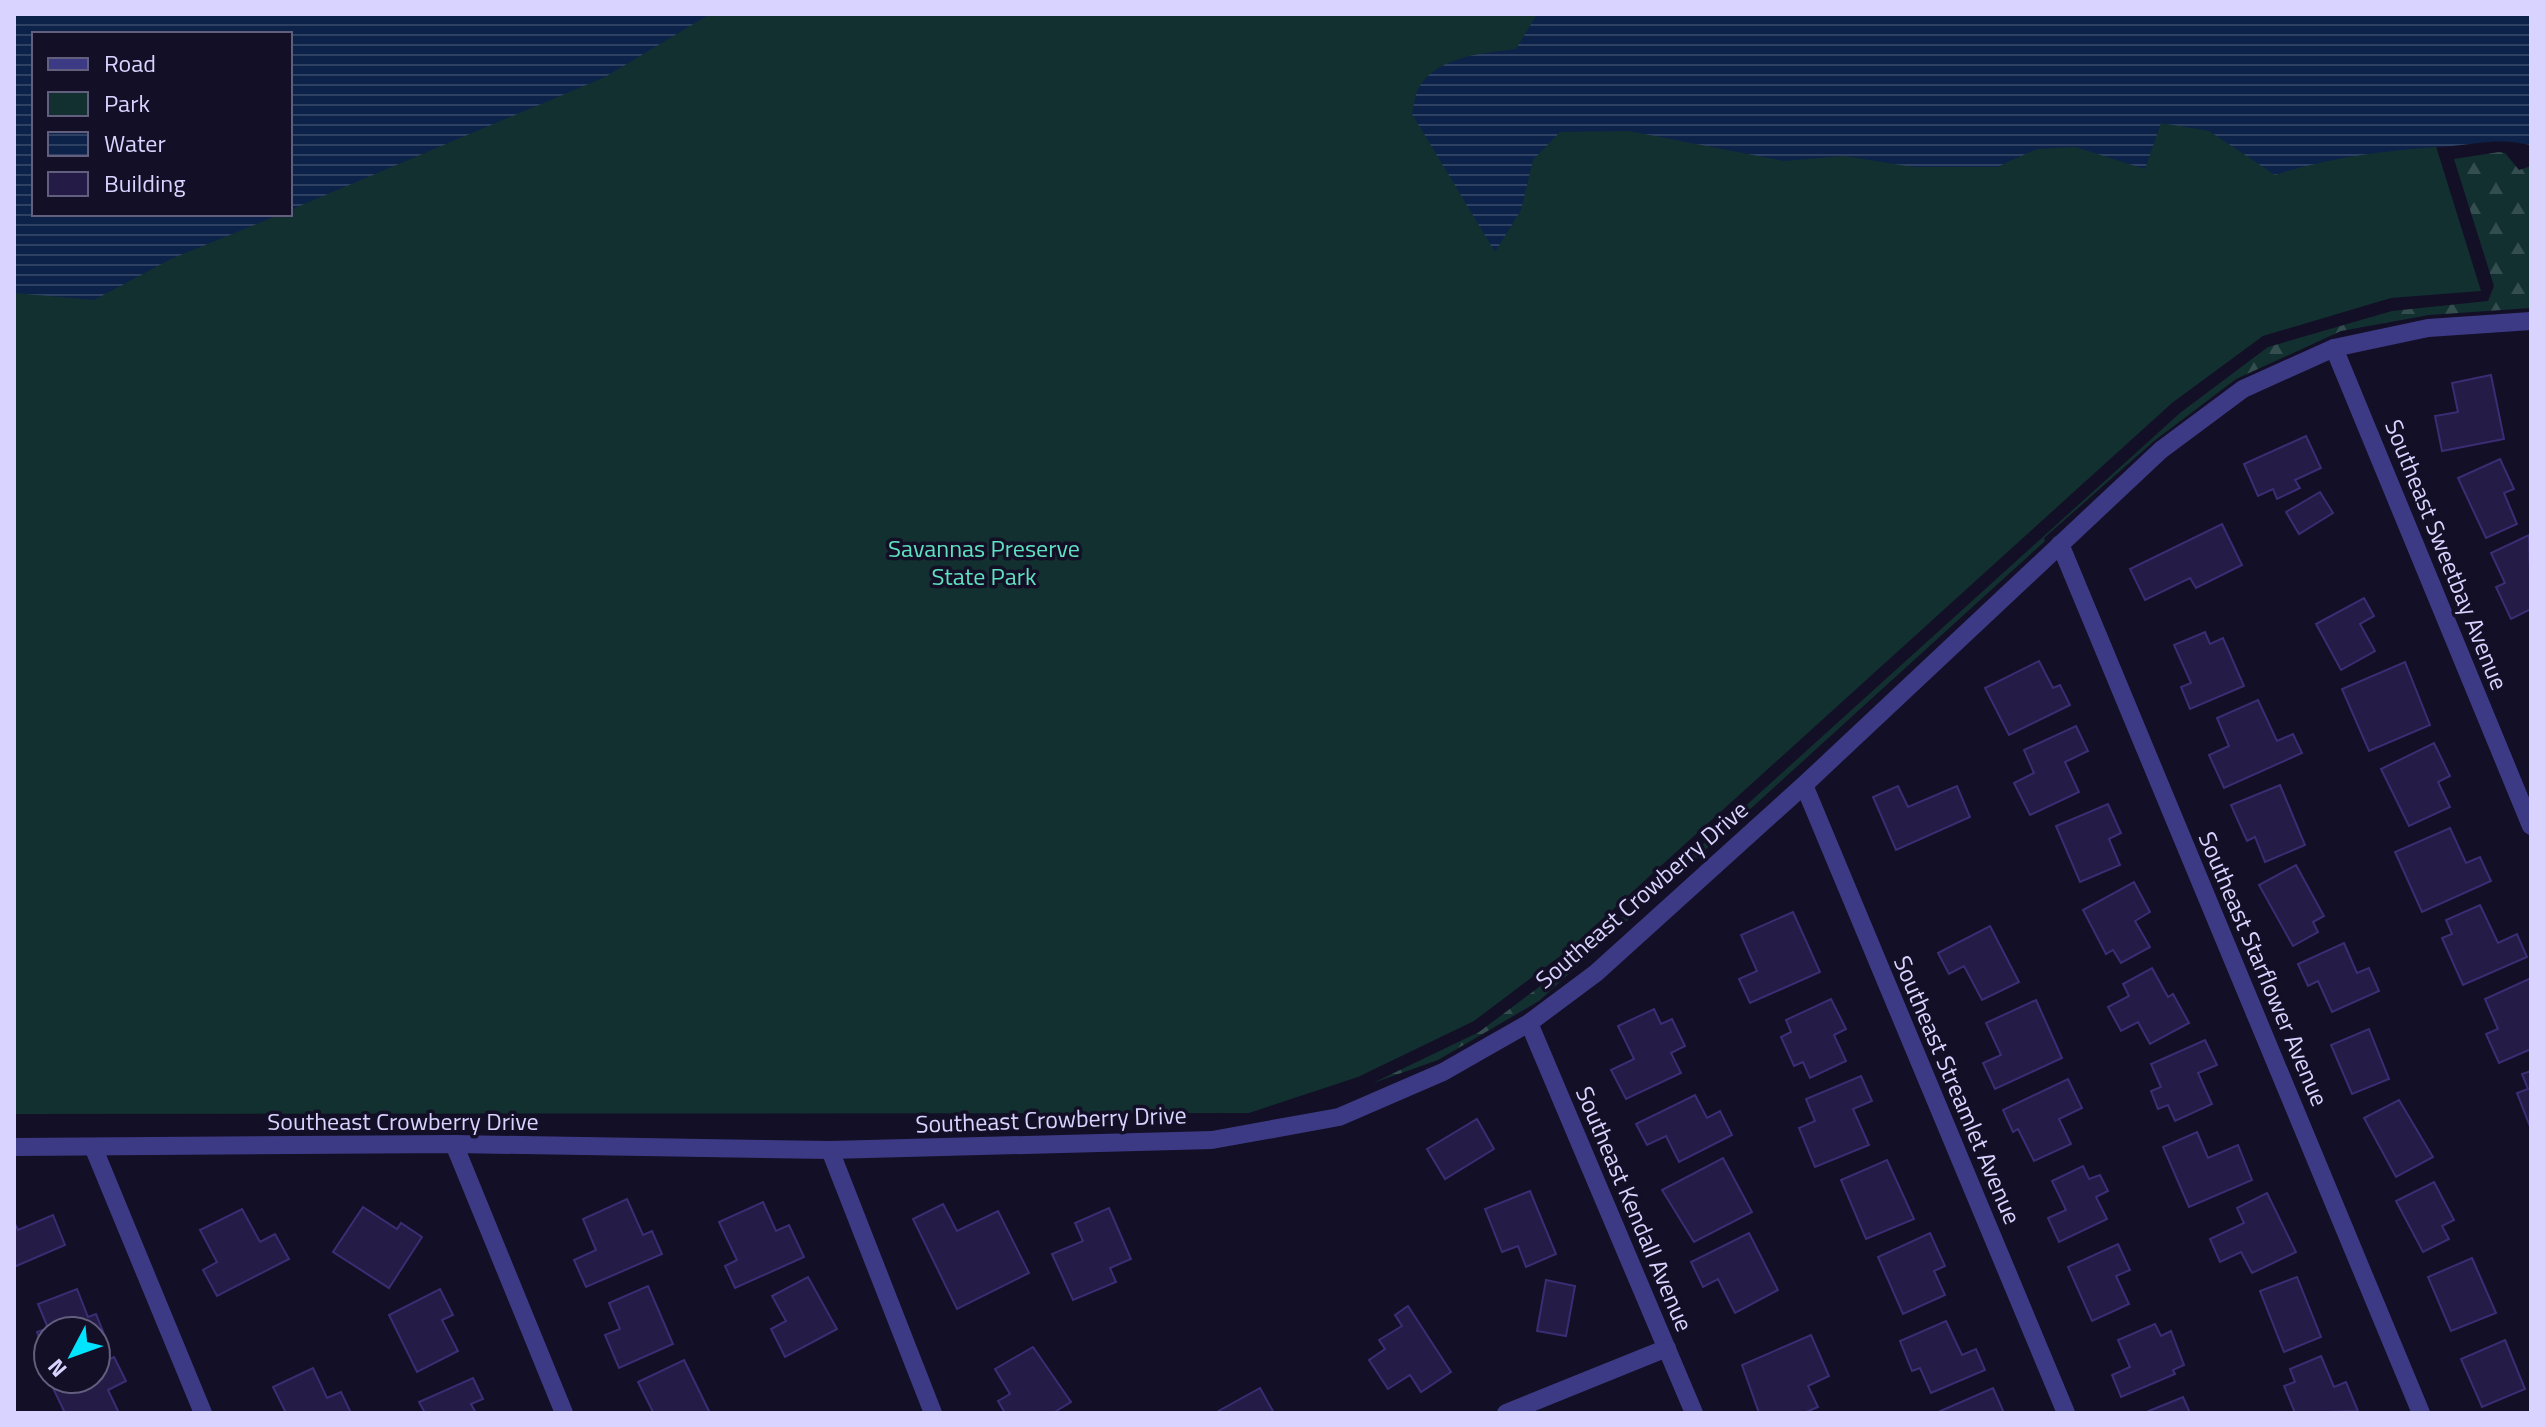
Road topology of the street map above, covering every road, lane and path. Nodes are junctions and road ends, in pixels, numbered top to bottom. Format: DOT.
graph roads {
  1 [pos="2531,321"];
  2 [pos="2334,348"];
  3 [pos="2060,544"];
  4 [pos="1804,785"];
  5 [pos="2531,826"];
  6 [pos="1529,1023"];
  7 [pos="454,1144"];
  8 [pos="14,1147"];
  9 [pos="94,1149"];
  10 [pos="830,1150"];
  11 [pos="1667,1348"];
  12 [pos="203,1413"];
  13 [pos="564,1413"];
  14 [pos="933,1413"];
  15 [pos="1506,1413"];
  16 [pos="1694,1413"];
  17 [pos="2066,1413"];
  18 [pos="2421,1413"];
  1 -- 2 [label="street, Southeast Crowberry Drive"];
  2 -- 3 [label="street, Southeast Crowberry Drive"];
  2 -- 5 [label="street, Southeast Sweetbay Avenue"];
  3 -- 4 [label="street, Southeast Crowberry Drive"];
  3 -- 18 [label="street, Southeast Starflower Avenue"];
  4 -- 6 [label="street, Southeast Crowberry Drive"];
  4 -- 17 [label="street, Southeast Streamlet Avenue"];
  6 -- 10 [label="street, Southeast Crowberry Drive"];
  6 -- 11 [label="street, Southeast Kendall Avenue"];
  7 -- 9 [label="street, Southeast Crowberry Drive"];
  7 -- 10 [label="street, Southeast Crowberry Drive"];
  7 -- 13 [label="street"];
  8 -- 9 [label="street, Southeast Crowberry Drive"];
  9 -- 12 [label="street"];
  10 -- 14 [label="street"];
  11 -- 15 [label="street"];
  11 -- 16 [label="street, Southeast Kendall Avenue"];
}
